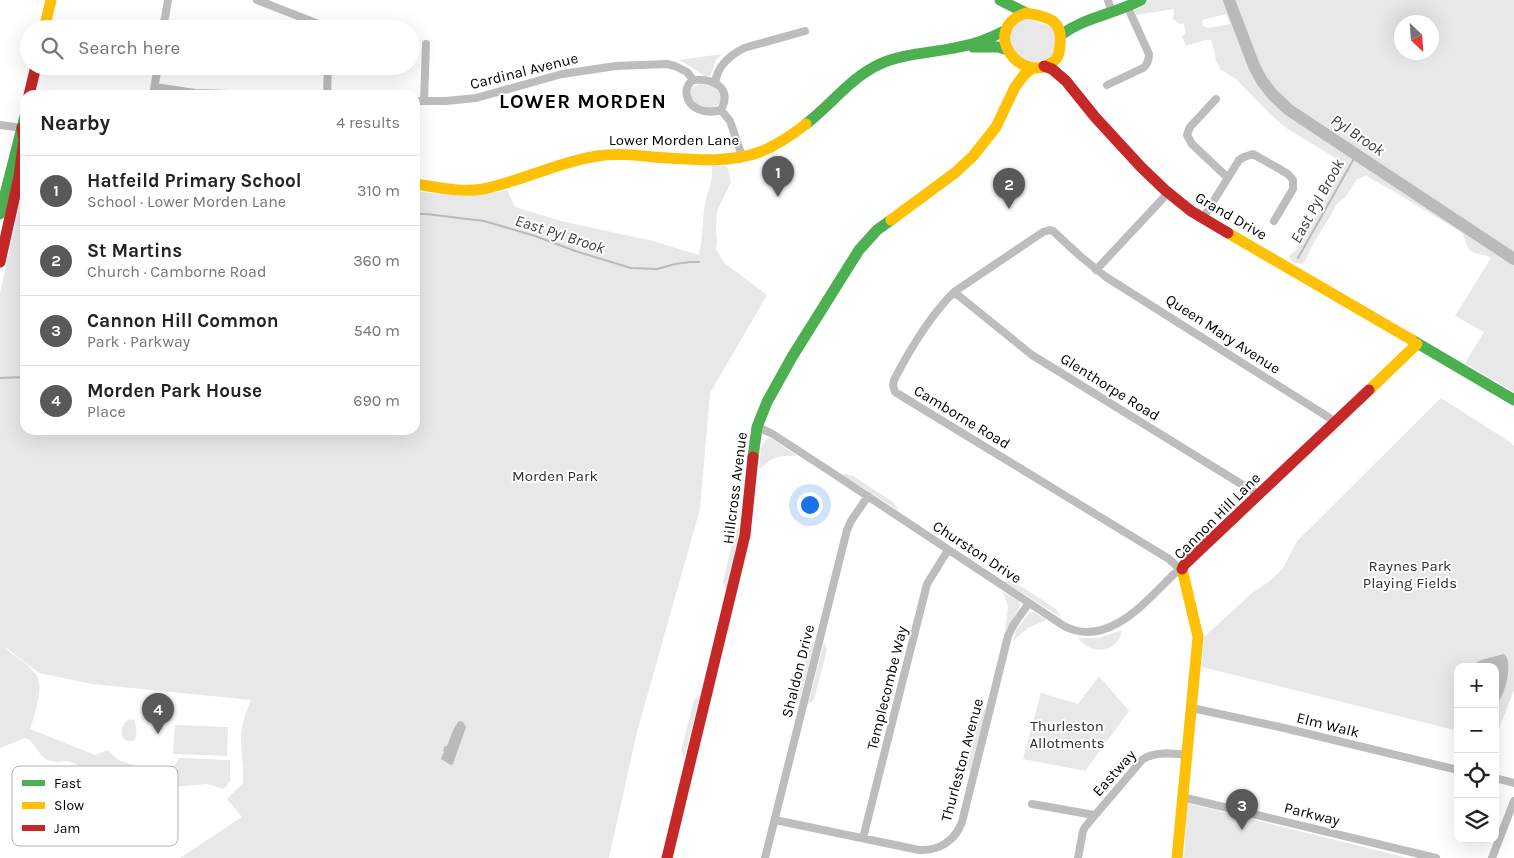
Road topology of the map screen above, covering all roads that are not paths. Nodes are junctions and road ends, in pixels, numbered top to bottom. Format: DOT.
graph roads {
  1 [pos="51,0"];
  2 [pos="168,0"];
  3 [pos="256,0"];
  4 [pos="995,0"];
  5 [pos="1000,0"];
  6 [pos="1108,0"];
  7 [pos="1141,0"];
  8 [pos="1128,8"];
  9 [pos="1026,13"];
  10 [pos="1112,13"];
  11 [pos="1091,19"];
  12 [pos="46,20"];
  13 [pos="165,20"];
  14 [pos="308,20"];
  15 [pos="1054,20"];
  16 [pos="1007,27"];
  17 [pos="805,31"];
  18 [pos="1061,35"];
  19 [pos="426,44"];
  20 [pos="965,46"];
  21 [pos="1008,50"];
  22 [pos="1058,56"];
  23 [pos="1017,62"];
  24 [pos="1044,66"];
  25 [pos="1032,68"];
  26 [pos="34,75"];
  27 [pos="157,75"];
  28 [pos="328,75"];
  29 [pos="693,80"];
  30 [pos="1067,82"];
  31 [pos="715,83"];
  32 [pos="1107,85"];
  33 [pos="1015,86"];
  34 [pos="30,90"];
  35 [pos="154,90"];
  36 [pos="327,90"];
  37 [pos="1216,100"];
  38 [pos="420,101"];
  39 [pos="424,101"];
  40 [pos="721,110"];
  41 [pos="20,123"];
  42 [pos="0,125"];
  43 [pos="20,133"];
  44 [pos="742,156"];
  45 [pos="20,169"];
  46 [pos="1228,178"];
  47 [pos="420,185"];
  48 [pos="1168,192"];
  49 [pos="0,214"];
  50 [pos="1203,218"];
  51 [pos="1274,222"];
  52 [pos="1044,232"];
  53 [pos="0,262"];
  54 [pos="1096,270"];
  55 [pos="954,292"];
  56 [pos="1417,344"];
  57 [pos="1514,400"];
  58 [pos="1336,422"];
  59 [pos="758,427"];
  60 [pos="1259,495"];
  61 [pos="868,496"];
  62 [pos="948,550"];
  63 [pos="1181,570"];
  64 [pos="1029,603"];
  65 [pos="1192,708"];
  66 [pos="1186,755"];
  67 [pos="1454,769"];
  68 [pos="1499,779"];
  69 [pos="1514,783"];
  70 [pos="1182,797"];
  71 [pos="1514,800"];
  72 [pos="1032,804"];
  73 [pos="1094,815"];
  74 [pos="775,820"];
  75 [pos="864,838"];
  76 [pos="667,858"];
  77 [pos="765,858"];
  78 [pos="1078,858"];
  79 [pos="1177,858"];
  80 [pos="1436,858"];
  81 [pos="1492,858"];
  1 -- 12 [label="main road"];
  2 -- 13 [label="street"];
  3 -- 14 [label="street"];
  4 -- 16 [label="main road"];
  5 -- 9 [label="main road"];
  6 -- 10 [label="street"];
  7 -- 8 [label="main road"];
  8 -- 10 [label="main road"];
  8 -- 32 [label="street"];
  9 -- 15 [label="main road"];
  9 -- 16 [label="main road"];
  10 -- 11 [label="main road"];
  11 -- 15 [label="main road"];
  11 -- 18 [label="main road"];
  15 -- 18 [label="main road"];
  16 -- 20 [label="main road, Lower Morden Lane"];
  16 -- 21 [label="main road"];
  17 -- 31 [label="street"];
  18 -- 22 [label="main road"];
  19 -- 39 [label="street"];
  20 -- 21 [label="main road, Lower Morden Lane"];
  20 -- 44 [label="main road, Lower Morden Lane"];
  21 -- 23 [label="main road"];
  22 -- 24 [label="main road"];
  22 -- 30 [label="main road, Grand Drive"];
  23 -- 25 [label="main road"];
  23 -- 33 [label="main road, Hillcross Avenue"];
  24 -- 25 [label="main road"];
  24 -- 30 [label="main road, Grand Drive"];
  25 -- 33 [label="main road, Hillcross Avenue"];
  26 -- 34 [label="main road"];
  27 -- 35 [label="street"];
  28 -- 36 [label="street"];
  29 -- 31 [label="street, Cardinal Avenue"];
  29 -- 39 [label="street, Cardinal Avenue"];
  29 -- 40 [label="street"];
  30 -- 48 [label="main road, Grand Drive"];
  31 -- 40 [label="street"];
  33 -- 59 [label="main road, Hillcross Avenue"];
  37 -- 46 [label="street"];
  38 -- 39 [label="street, Cardinal Avenue"];
  40 -- 44 [label="street"];
  41 -- 42 [label="street"];
  43 -- 49 [label="main road"];
  44 -- 47 [label="main road, Lower Morden Lane"];
  45 -- 53 [label="main road"];
  46 -- 50 [label="street"];
  46 -- 51 [label="street"];
  48 -- 50 [label="main road, Grand Drive"];
  48 -- 54 [label="street"];
  50 -- 56 [label="main road, Grand Drive"];
  52 -- 54 [label="street, Queen Mary Avenue"];
  52 -- 55 [label="street, Camborne Road"];
  54 -- 58 [label="street, Queen Mary Avenue"];
  55 -- 60 [label="street, Glenthorpe Road"];
  55 -- 63 [label="street, Camborne Road"];
  56 -- 57 [label="main road, Grand Drive"];
  56 -- 58 [label="main road, Cannon Hill Lane"];
  58 -- 60 [label="main road, Cannon Hill Lane"];
  59 -- 61 [label="street, Churston Drive"];
  59 -- 76 [label="main road, Hillcross Avenue"];
  60 -- 63 [label="main road, Cannon Hill Lane"];
  61 -- 62 [label="street, Churston Drive"];
  61 -- 74 [label="street, Shaldon Drive"];
  62 -- 64 [label="street, Churston Drive"];
  62 -- 75 [label="street, Templecombe Way"];
  63 -- 64 [label="street, Churston Drive"];
  63 -- 65 [label="main road, Cannon Hill Lane"];
  64 -- 75 [label="street, Thurleston Avenue"];
  65 -- 66 [label="main road, Cannon Hill Lane"];
  65 -- 67 [label="street, Elm Walk"];
  66 -- 70 [label="main road, Cannon Hill Lane"];
  66 -- 73 [label="street, Eastway"];
  68 -- 69 [label="street"];
  70 -- 79 [label="main road, Cannon Hill Lane"];
  70 -- 80 [label="street, Parkway"];
  71 -- 81 [label="street"];
  72 -- 73 [label="street, Eastway"];
  73 -- 78 [label="street, Eastway"];
  74 -- 75 [label="street, Thurleston Avenue"];
  74 -- 77 [label="street, Shaldon Drive"];
}
